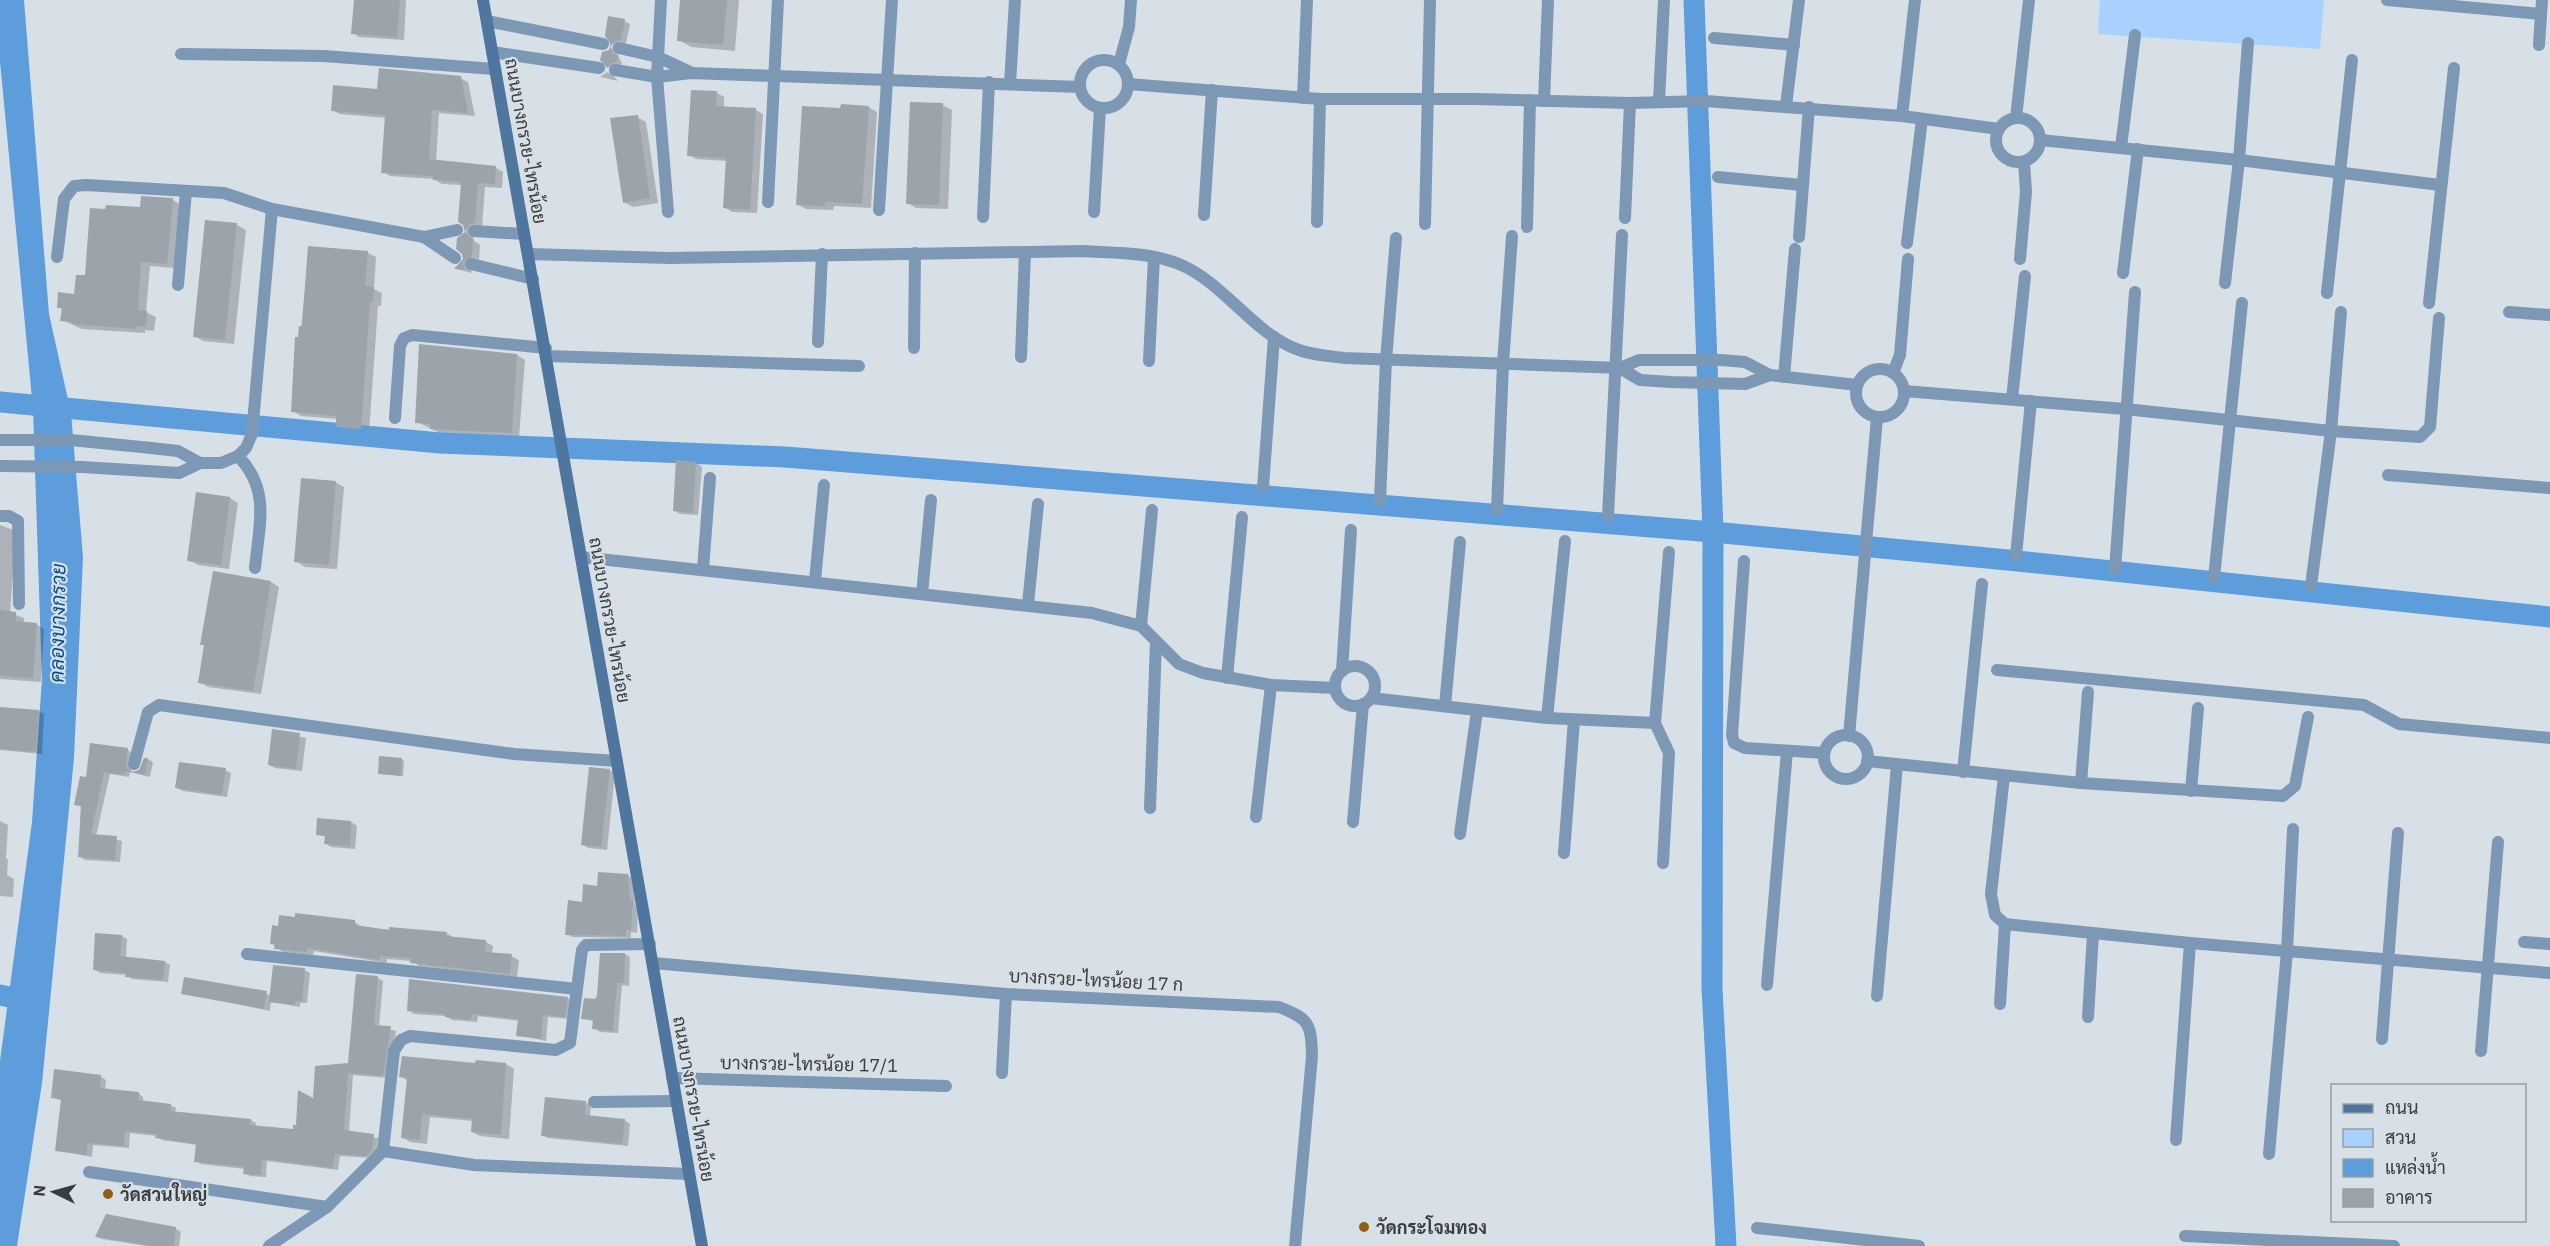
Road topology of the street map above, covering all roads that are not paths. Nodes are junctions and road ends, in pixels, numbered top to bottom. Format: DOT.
graph roads {
  1 [pos="483,0"];
  2 [pos="661,0"];
  3 [pos="778,0"];
  4 [pos="892,0"];
  5 [pos="1015,0"];
  6 [pos="1131,0"];
  7 [pos="1307,0"];
  8 [pos="1430,0"];
  9 [pos="1548,0"];
  10 [pos="1664,0"];
  11 [pos="1799,0"];
  12 [pos="1915,0"];
  13 [pos="2029,0"];
  14 [pos="2387,0"];
  15 [pos="2541,0"];
  16 [pos="2541,14"];
  17 [pos="487,21"];
  18 [pos="2135,35"];
  19 [pos="1714,38"];
  20 [pos="2248,43"];
  21 [pos="603,44"];
  22 [pos="1794,45"];
  23 [pos="2539,45"];
  24 [pos="619,48"];
  25 [pos="492,52"];
  26 [pos="181,54"];
  27 [pos="658,57"];
  28 [pos="2352,60"];
  29 [pos="1119,64"];
  30 [pos="599,68"];
  31 [pos="2454,68"];
  32 [pos="494,69"];
  33 [pos="615,70"];
  34 [pos="691,73"];
  35 [pos="657,77"];
  36 [pos="773,77"];
  37 [pos="885,81"];
  38 [pos="989,82"];
  39 [pos="1010,84"];
  40 [pos="1128,84"];
  41 [pos="1080,87"];
  42 [pos="1212,90"];
  43 [pos="1303,98"];
  44 [pos="1320,99"];
  45 [pos="1428,99"];
  46 [pos="1530,100"];
  47 [pos="1544,100"];
  48 [pos="1659,101"];
  49 [pos="1630,103"];
  50 [pos="1786,106"];
  51 [pos="1809,107"];
  52 [pos="1100,108"];
  53 [pos="1902,116"];
  54 [pos="2016,118"];
  55 [pos="1922,119"];
  56 [pos="1999,129"];
  57 [pos="2040,140"];
  58 [pos="2121,147"];
  59 [pos="2138,149"];
  60 [pos="2239,160"];
  61 [pos="2024,162"];
  62 [pos="2338,173"];
  63 [pos="1718,177"];
  64 [pos="1802,185"];
  65 [pos="2440,185"];
  66 [pos="186,191"];
  67 [pos="768,201"];
  68 [pos="272,209"];
  69 [pos="879,210"];
  70 [pos="668,212"];
  71 [pos="1094,212"];
  72 [pos="1204,215"];
  73 [pos="983,217"];
  74 [pos="1625,218"];
  75 [pos="1317,222"];
  76 [pos="1425,224"];
  77 [pos="1527,226"];
  78 [pos="457,230"];
  79 [pos="474,231"];
  80 [pos="524,234"];
  81 [pos="1512,236"];
  82 [pos="1622,236"];
  83 [pos="424,237"];
  84 [pos="1396,238"];
  85 [pos="1907,243"];
  86 [pos="1025,252"];
  87 [pos="915,253"];
  88 [pos="528,254"];
  89 [pos="822,254"];
  90 [pos="1154,257"];
  91 [pos="57,258"];
  92 [pos="455,258"];
  93 [pos="1908,259"];
  94 [pos="2020,259"];
  95 [pos="471,264"];
  96 [pos="2123,273"];
  97 [pos="2025,276"];
  98 [pos="533,279"];
  99 [pos="2224,283"];
  100 [pos="178,285"];
  101 [pos="2135,292"];
  102 [pos="2327,293"];
  103 [pos="2242,303"];
  104 [pos="2429,303"];
  105 [pos="2341,312"];
  106 [pos="2509,312"];
  107 [pos="2550,315"];
  108 [pos="2439,318"];
  109 [pos="1274,337"];
  110 [pos="818,342"];
  111 [pos="914,348"];
  112 [pos="547,352"];
  113 [pos="1022,357"];
  114 [pos="1386,360"];
  115 [pos="1149,361"];
  116 [pos="1503,364"];
  117 [pos="859,366"];
  118 [pos="1618,368"];
  119 [pos="1893,373"];
  120 [pos="1770,375"];
  121 [pos="1784,377"];
  122 [pos="1857,386"];
  123 [pos="1904,391"];
  124 [pos="2012,399"];
  125 [pos="2031,401"];
  126 [pos="2125,409"];
  127 [pos="395,418"];
  128 [pos="1877,418"];
  129 [pos="2228,420"];
  130 [pos="2331,431"];
  131 [pos="0,440"];
  132 [pos="238,456"];
  133 [pos="200,463"];
  134 [pos="0,466"];
  135 [pos="2388,475"];
  136 [pos="710,478"];
  137 [pos="824,485"];
  138 [pos="1263,487"];
  139 [pos="2550,488"];
  140 [pos="931,500"];
  141 [pos="1380,501"];
  142 [pos="1038,504"];
  143 [pos="1152,510"];
  144 [pos="1497,510"];
  145 [pos="0,516"];
  146 [pos="1608,516"];
  147 [pos="1242,517"];
  148 [pos="1351,530"];
  149 [pos="1565,541"];
  150 [pos="1460,542"];
  151 [pos="1669,552"];
  152 [pos="2016,556"];
  153 [pos="581,557"];
  154 [pos="1744,561"];
  155 [pos="255,568"];
  156 [pos="703,569"];
  157 [pos="2115,570"];
  158 [pos="2214,578"];
  159 [pos="815,581"];
  160 [pos="1982,584"];
  161 [pos="2311,586"];
  162 [pos="922,594"];
  163 [pos="20,604"];
  164 [pos="1028,604"];
  165 [pos="1141,626"];
  166 [pos="1156,642"];
  167 [pos="1997,670"];
  168 [pos="1342,671"];
  169 [pos="1227,678"];
  170 [pos="1271,685"];
  171 [pos="1335,688"];
  172 [pos="2088,692"];
  173 [pos="1367,701"];
  174 [pos="1445,706"];
  175 [pos="2198,708"];
  176 [pos="1477,711"];
  177 [pos="2308,717"];
  178 [pos="1547,718"];
  179 [pos="1574,720"];
  180 [pos="1655,723"];
  181 [pos="1850,736"];
  182 [pos="2550,738"];
  183 [pos="1787,751"];
  184 [pos="1824,753"];
  185 [pos="616,761"];
  186 [pos="1867,761"];
  187 [pos="134,764"];
  188 [pos="1897,765"];
  189 [pos="1963,772"];
  190 [pos="2004,776"];
  191 [pos="2081,783"];
  192 [pos="2191,791"];
  193 [pos="1150,808"];
  194 [pos="1256,817"];
  195 [pos="1353,822"];
  196 [pos="2293,829"];
  197 [pos="2398,833"];
  198 [pos="1460,834"];
  199 [pos="2498,842"];
  200 [pos="1564,853"];
  201 [pos="1663,863"];
  202 [pos="2005,924"];
  203 [pos="2093,934"];
  204 [pos="2524,942"];
  205 [pos="2190,943"];
  206 [pos="650,944"];
  207 [pos="2550,944"];
  208 [pos="2287,951"];
  209 [pos="247,954"];
  210 [pos="2389,960"];
  211 [pos="653,963"];
  212 [pos="2487,968"];
  213 [pos="2550,973"];
  214 [pos="1767,985"];
  215 [pos="577,989"];
  216 [pos="1006,993"];
  217 [pos="1877,996"];
  218 [pos="2000,1004"];
  219 [pos="2088,1017"];
  220 [pos="2382,1039"];
  221 [pos="2481,1051"];
  222 [pos="1002,1073"];
  223 [pos="672,1078"];
  224 [pos="946,1086"];
  225 [pos="675,1101"];
  226 [pos="594,1102"];
  227 [pos="2176,1140"];
  228 [pos="383,1151"];
  229 [pos="2269,1154"];
  230 [pos="89,1172"];
  231 [pos="689,1174"];
  232 [pos="327,1206"];
  233 [pos="1757,1228"];
  234 [pos="2185,1236"];
  235 [pos="1837,1242"];
  236 [pos="269,1246"];
  237 [pos="702,1246"];
  238 [pos="1295,1246"];
  239 [pos="1919,1246"];
  240 [pos="2394,1246"];
  1 -- 17 [label="main road, ถนนบางกรวย-ไทรน้อย"];
  2 -- 27 [label="street"];
  3 -- 36 [label="street"];
  4 -- 37 [label="street"];
  5 -- 39 [label="street"];
  6 -- 29 [label="street"];
  7 -- 43 [label="street"];
  8 -- 45 [label="street"];
  9 -- 47 [label="street"];
  10 -- 48 [label="street"];
  11 -- 22 [label="street"];
  12 -- 53 [label="street"];
  13 -- 54 [label="street"];
  14 -- 16 [label="street"];
  15 -- 16 [label="street"];
  16 -- 23 [label="street"];
  17 -- 21 [label="street"];
  17 -- 25 [label="main road, ถนนบางกรวย-ไทรน้อย"];
  18 -- 58 [label="street"];
  19 -- 22 [label="street"];
  20 -- 60 [label="street"];
  22 -- 50 [label="street"];
  24 -- 27 [label="street"];
  25 -- 30 [label="street"];
  25 -- 32 [label="main road, ถนนบางกรวย-ไทรน้อย"];
  26 -- 32 [label="street"];
  27 -- 34 [label="street"];
  27 -- 35 [label="street"];
  28 -- 62 [label="street"];
  29 -- 40 [label="street"];
  29 -- 41 [label="street"];
  31 -- 65 [label="street"];
  32 -- 80 [label="main road, ถนนบางกรวย-ไทรน้อย"];
  33 -- 35 [label="street"];
  34 -- 35 [label="street"];
  34 -- 36 [label="street"];
  35 -- 70 [label="street"];
  36 -- 37 [label="street"];
  36 -- 67 [label="street"];
  37 -- 38 [label="street"];
  37 -- 69 [label="street"];
  38 -- 39 [label="street"];
  38 -- 73 [label="street"];
  39 -- 41 [label="street"];
  40 -- 42 [label="street"];
  40 -- 52 [label="street"];
  41 -- 52 [label="street"];
  42 -- 43 [label="street"];
  42 -- 72 [label="street"];
  43 -- 44 [label="street"];
  44 -- 45 [label="street"];
  44 -- 75 [label="street"];
  45 -- 46 [label="street"];
  45 -- 76 [label="street"];
  46 -- 47 [label="street"];
  46 -- 77 [label="street"];
  47 -- 49 [label="street"];
  48 -- 49 [label="street"];
  48 -- 50 [label="street"];
  49 -- 74 [label="street"];
  50 -- 51 [label="street"];
  51 -- 53 [label="street"];
  51 -- 64 [label="street"];
  52 -- 71 [label="street"];
  53 -- 55 [label="street"];
  54 -- 56 [label="street"];
  54 -- 57 [label="street"];
  55 -- 56 [label="street"];
  55 -- 85 [label="street"];
  56 -- 61 [label="street"];
  57 -- 58 [label="street"];
  57 -- 61 [label="street"];
  58 -- 59 [label="street"];
  59 -- 60 [label="street"];
  59 -- 96 [label="street"];
  60 -- 62 [label="street"];
  60 -- 99 [label="street"];
  61 -- 94 [label="street"];
  62 -- 65 [label="street"];
  62 -- 102 [label="street"];
  63 -- 64 [label="street"];
  64 -- 121 [label="street"];
  65 -- 104 [label="street"];
  66 -- 68 [label="street"];
  66 -- 91 [label="street"];
  66 -- 100 [label="street"];
  68 -- 83 [label="street"];
  68 -- 132 [label="street"];
  78 -- 83 [label="street"];
  79 -- 80 [label="street"];
  80 -- 88 [label="main road, ถนนบางกรวย-ไทรน้อย"];
  81 -- 116 [label="street"];
  82 -- 118 [label="street"];
  83 -- 92 [label="street"];
  84 -- 114 [label="street"];
  86 -- 87 [label="street"];
  86 -- 90 [label="street"];
  86 -- 113 [label="street"];
  87 -- 89 [label="street"];
  87 -- 111 [label="street"];
  88 -- 89 [label="street"];
  88 -- 98 [label="main road, ถนนบางกรวย-ไทรน้อย"];
  89 -- 110 [label="street"];
  90 -- 109 [label="street"];
  90 -- 115 [label="street"];
  93 -- 119 [label="street"];
  95 -- 98 [label="street"];
  97 -- 124 [label="street"];
  98 -- 112 [label="main road, ถนนบางกรวย-ไทรน้อย"];
  101 -- 126 [label="street"];
  103 -- 129 [label="street"];
  105 -- 130 [label="street"];
  106 -- 107 [label="street"];
  108 -- 130 [label="street"];
  109 -- 114 [label="street"];
  109 -- 138 [label="street"];
  112 -- 117 [label="street"];
  112 -- 127 [label="street"];
  112 -- 153 [label="main road, ถนนบางกรวย-ไทรน้อย"];
  114 -- 116 [label="street"];
  114 -- 141 [label="street"];
  116 -- 118 [label="street"];
  116 -- 144 [label="street"];
  118 -- 120 [label="street"];
  118 -- 120 [label="street"];
  118 -- 146 [label="street"];
  119 -- 122 [label="street"];
  119 -- 123 [label="street"];
  120 -- 121 [label="street"];
  121 -- 122 [label="street"];
  122 -- 128 [label="street"];
  123 -- 124 [label="street"];
  123 -- 128 [label="street"];
  124 -- 125 [label="street"];
  125 -- 126 [label="street"];
  125 -- 152 [label="street"];
  126 -- 129 [label="street"];
  126 -- 157 [label="street"];
  128 -- 181 [label="street"];
  129 -- 130 [label="street"];
  129 -- 158 [label="street"];
  130 -- 161 [label="street"];
  131 -- 133 [label="street"];
  132 -- 133 [label="street"];
  132 -- 155 [label="street"];
  133 -- 134 [label="street"];
  135 -- 139 [label="street"];
  136 -- 156 [label="street"];
  137 -- 159 [label="street"];
  140 -- 162 [label="street"];
  142 -- 164 [label="street"];
  143 -- 165 [label="street"];
  145 -- 163 [label="street"];
  147 -- 169 [label="street"];
  148 -- 168 [label="street"];
  149 -- 178 [label="street"];
  150 -- 174 [label="street"];
  151 -- 180 [label="street"];
  153 -- 156 [label="street"];
  153 -- 185 [label="main road, ถนนบางกรวย-ไทรน้อย"];
  154 -- 183 [label="street"];
  156 -- 159 [label="street"];
  159 -- 162 [label="street"];
  160 -- 189 [label="street"];
  162 -- 164 [label="street"];
  164 -- 165 [label="street"];
  165 -- 166 [label="street"];
  166 -- 169 [label="street"];
  166 -- 193 [label="street"];
  167 -- 182 [label="street"];
  168 -- 171 [label="street"];
  168 -- 173 [label="street"];
  169 -- 170 [label="street"];
  170 -- 171 [label="street"];
  170 -- 194 [label="street"];
  171 -- 173 [label="street"];
  172 -- 191 [label="street"];
  173 -- 174 [label="street"];
  173 -- 195 [label="street"];
  174 -- 176 [label="street"];
  175 -- 192 [label="street"];
  176 -- 178 [label="street"];
  176 -- 198 [label="street"];
  177 -- 192 [label="street"];
  178 -- 179 [label="street"];
  179 -- 180 [label="street"];
  179 -- 200 [label="street"];
  180 -- 201 [label="street"];
  181 -- 184 [label="street"];
  181 -- 186 [label="street"];
  183 -- 184 [label="street"];
  183 -- 214 [label="street"];
  184 -- 186 [label="street"];
  185 -- 187 [label="street"];
  185 -- 206 [label="main road, ถนนบางกรวย-ไทรน้อย"];
  186 -- 188 [label="street"];
  188 -- 189 [label="street"];
  188 -- 217 [label="street"];
  189 -- 190 [label="street"];
  190 -- 191 [label="street"];
  190 -- 202 [label="street"];
  191 -- 192 [label="street"];
  196 -- 208 [label="street"];
  197 -- 210 [label="street"];
  199 -- 212 [label="street"];
  202 -- 203 [label="street"];
  202 -- 218 [label="street"];
  203 -- 205 [label="street"];
  203 -- 219 [label="street"];
  204 -- 207 [label="street"];
  205 -- 208 [label="street"];
  205 -- 227 [label="street"];
  206 -- 211 [label="main road, ถนนบางกรวย-ไทรน้อย"];
  206 -- 215 [label="street"];
  208 -- 210 [label="street"];
  208 -- 229 [label="street"];
  209 -- 215 [label="street"];
  210 -- 212 [label="street"];
  210 -- 220 [label="street"];
  211 -- 216 [label="street, บางกรวย-ไทรน้อย 17 ก"];
  211 -- 223 [label="main road, ถนนบางกรวย-ไทรน้อย"];
  212 -- 213 [label="street"];
  212 -- 221 [label="street"];
  215 -- 228 [label="street"];
  216 -- 222 [label="street"];
  216 -- 238 [label="street, บางกรวย-ไทรน้อย 17 ก"];
  223 -- 224 [label="street, บางกรวย-ไทรน้อย 17/1"];
  223 -- 225 [label="main road, ถนนบางกรวย-ไทรน้อย"];
  225 -- 226 [label="street"];
  225 -- 231 [label="main road, ถนนบางกรวย-ไทรน้อย"];
  228 -- 231 [label="street"];
  228 -- 232 [label="street"];
  230 -- 232 [label="street"];
  231 -- 237 [label="main road, ถนนบางกรวย-ไทรน้อย"];
  232 -- 236 [label="street"];
  233 -- 235 [label="street"];
  234 -- 240 [label="street"];
  235 -- 239 [label="street"];
}
